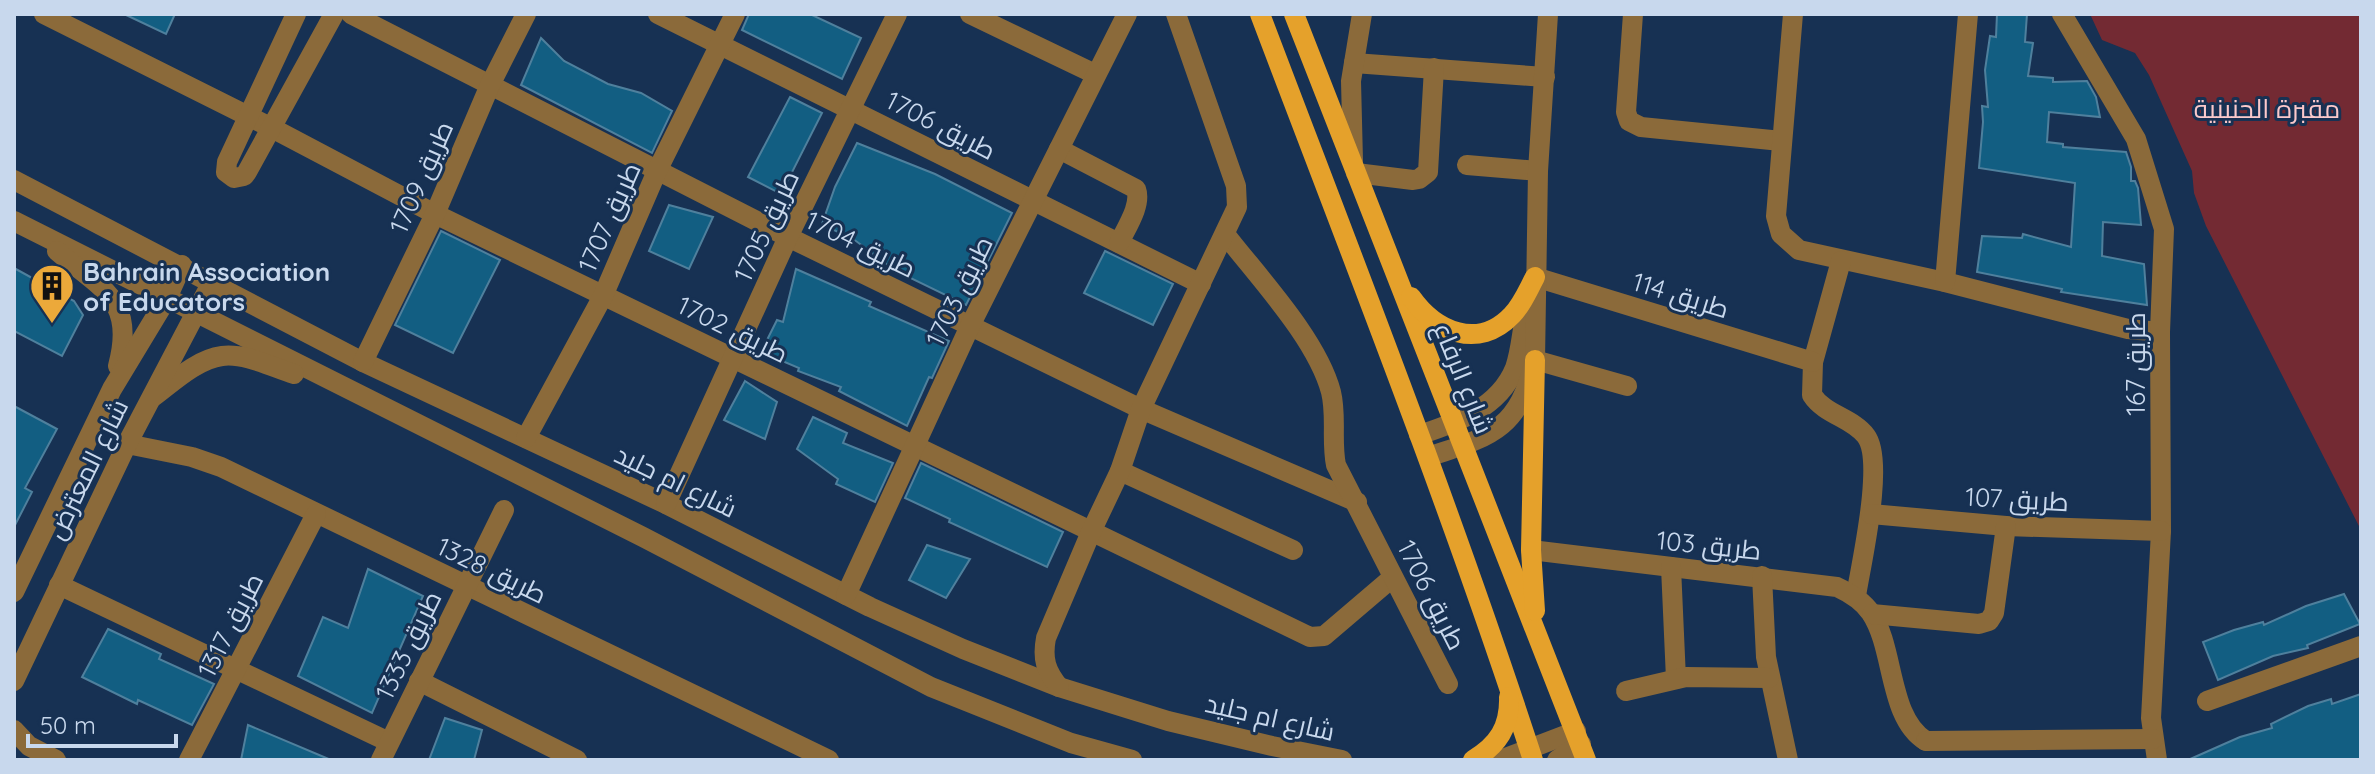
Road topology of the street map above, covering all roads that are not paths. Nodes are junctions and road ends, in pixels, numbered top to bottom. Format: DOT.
graph roads {
  1 [pos="44,14"];
  2 [pos="296,14"];
  3 [pos="334,14"];
  4 [pos="351,14"];
  5 [pos="526,14"];
  6 [pos="658,14"];
  7 [pos="735,14"];
  8 [pos="897,14"];
  9 [pos="970,14"];
  10 [pos="1127,14"];
  11 [pos="1176,14"];
  12 [pos="1260,14"];
  13 [pos="1294,14"];
  14 [pos="1362,14"];
  15 [pos="1548,14"];
  16 [pos="1633,14"];
  17 [pos="1793,14"];
  18 [pos="1968,14"];
  19 [pos="2062,14"];
  20 [pos="719,45"];
  21 [pos="1354,63"];
  22 [pos="1434,68"];
  23 [pos="1095,74"];
  24 [pos="1545,77"];
  25 [pos="490,85"];
  26 [pos="851,108"];
  27 [pos="247,117"];
  28 [pos="270,127"];
  29 [pos="1781,141"];
  30 [pos="1059,149"];
  31 [pos="1467,165"];
  32 [pos="1354,168"];
  33 [pos="657,171"];
  34 [pos="1538,171"];
  35 [pos="14,180"];
  36 [pos="1034,200"];
  37 [pos="435,214"];
  38 [pos="23,226"];
  39 [pos="1225,234"];
  40 [pos="788,237"];
  41 [pos="1119,243"];
  42 [pos="1841,261"];
  43 [pos="182,265"];
  44 [pos="1394,271"];
  45 [pos="1535,277"];
  46 [pos="212,282"];
  47 [pos="1945,282"];
  48 [pos="1201,284"];
  49 [pos="603,296"];
  50 [pos="167,298"];
  51 [pos="194,312"];
  52 [pos="970,326"];
  53 [pos="2160,332"];
  54 [pos="735,358"];
  55 [pos="1535,360"];
  56 [pos="363,362"];
  57 [pos="1813,362"];
  58 [pos="1627,386"];
  59 [pos="112,389"];
  60 [pos="351,392"];
  61 [pos="150,400"];
  62 [pos="1141,409"];
  63 [pos="1454,424"];
  64 [pos="1419,435"];
  65 [pos="526,438"];
  66 [pos="127,444"];
  67 [pos="1463,445"];
  68 [pos="915,446"];
  69 [pos="1428,457"];
  70 [pos="1120,471"];
  71 [pos="1357,502"];
  72 [pos="666,504"];
  73 [pos="504,510"];
  74 [pos="316,514"];
  75 [pos="1871,514"];
  76 [pos="2006,526"];
  77 [pos="2161,531"];
  78 [pos="1091,532"];
  79 [pos="1293,550"];
  80 [pos="1531,550"];
  81 [pos="1671,567"];
  82 [pos="1762,576"];
  83 [pos="1392,578"];
  84 [pos="59,585"];
  85 [pos="465,586"];
  86 [pos="14,592"];
  87 [pos="846,595"];
  88 [pos="1856,596"];
  89 [pos="1872,614"];
  90 [pos="1537,631"];
  91 [pos="2361,646"];
  92 [pos="236,669"];
  93 [pos="1504,670"];
  94 [pos="1769,678"];
  95 [pos="1676,679"];
  96 [pos="14,681"];
  97 [pos="419,681"];
  98 [pos="1448,684"];
  99 [pos="1059,687"];
  100 [pos="1626,691"];
  101 [pos="2207,701"];
  102 [pos="14,730"];
  103 [pos="2153,739"];
  104 [pos="1581,745"];
  105 [pos="385,751"];
  106 [pos="1928,751"];
  107 [pos="1531,755"];
  108 [pos="56,760"];
  109 [pos="189,760"];
  110 [pos="577,760"];
  111 [pos="829,760"];
  112 [pos="1132,760"];
  113 [pos="1342,760"];
  114 [pos="1473,760"];
  115 [pos="1500,760"];
  116 [pos="1549,760"];
  117 [pos="1557,760"];
  118 [pos="1788,760"];
  119 [pos="2157,760"];
  1 -- 27 [label="street, طريق 1702"];
  2 -- 27 [label="street"];
  3 -- 28 [label="street"];
  4 -- 25 [label="street, طريق 1704"];
  5 -- 25 [label="street, طريق 1709"];
  6 -- 20 [label="street, طريق 1706"];
  7 -- 20 [label="street, طريق 1707"];
  8 -- 26 [label="street, طريق 1705"];
  9 -- 23 [label="street"];
  10 -- 23 [label="street, طريق 1703"];
  11 -- 39 [label="street"];
  12 -- 64 [label="main road"];
  13 -- 32 [label="main road, شارع الرفاع"];
  14 -- 21 [label="street"];
  15 -- 24 [label="street"];
  16 -- 29 [label="street"];
  17 -- 29 [label="street"];
  18 -- 47 [label="street"];
  19 -- 53 [label="street, طريق 167"];
  20 -- 26 [label="street, طريق 1706"];
  20 -- 33 [label="street, طريق 1707"];
  21 -- 22 [label="street"];
  21 -- 32 [label="street"];
  22 -- 24 [label="street"];
  22 -- 32 [label="street"];
  23 -- 30 [label="street, طريق 1703"];
  24 -- 34 [label="street"];
  25 -- 33 [label="street, طريق 1704"];
  25 -- 37 [label="street, طريق 1709"];
  26 -- 36 [label="street, طريق 1706"];
  26 -- 40 [label="street, طريق 1705"];
  27 -- 28 [label="street, طريق 1702"];
  27 -- 28 [label="street"];
  28 -- 37 [label="street, طريق 1702"];
  29 -- 42 [label="street"];
  30 -- 36 [label="street, طريق 1703"];
  30 -- 41 [label="street"];
  31 -- 34 [label="street"];
  32 -- 44 [label="main road, شارع الرفاع"];
  33 -- 40 [label="street, طريق 1704"];
  33 -- 49 [label="street, طريق 1707"];
  34 -- 45 [label="street"];
  35 -- 43 [label="street, شارع ام جليد"];
  36 -- 41 [label="street, طريق 1706"];
  36 -- 52 [label="street, طريق 1703"];
  37 -- 49 [label="street, طريق 1702"];
  37 -- 56 [label="street, طريق 1709"];
  38 -- 50 [label="street"];
  38 -- 59 [label="street"];
  39 -- 48 [label="street"];
  39 -- 71 [label="street, طريق 1706"];
  40 -- 52 [label="street, طريق 1704"];
  40 -- 54 [label="street, طريق 1705"];
  41 -- 48 [label="street, طريق 1706"];
  42 -- 47 [label="street"];
  42 -- 57 [label="street"];
  43 -- 46 [label="street, شارع ام جليد"];
  43 -- 50 [label="street, شارع المعترض"];
  44 -- 45 [label="main road"];
  44 -- 63 [label="main road, شارع الرفاع"];
  45 -- 55 [label="street"];
  45 -- 57 [label="street, طريق 114"];
  45 -- 63 [label="street"];
  46 -- 51 [label="street, شارع المعترض"];
  46 -- 56 [label="street, شارع ام جليد"];
  47 -- 53 [label="street"];
  48 -- 62 [label="street"];
  49 -- 54 [label="street, طريق 1702"];
  49 -- 65 [label="street, طريق 1707"];
  50 -- 51 [label="street"];
  50 -- 59 [label="street, شارع المعترض"];
  51 -- 60 [label="street"];
  51 -- 61 [label="street, شارع المعترض"];
  52 -- 62 [label="street, طريق 1704"];
  52 -- 68 [label="street, طريق 1703"];
  53 -- 77 [label="street, طريق 167"];
  54 -- 68 [label="street, طريق 1702"];
  54 -- 72 [label="street, طريق 1705"];
  55 -- 58 [label="street"];
  55 -- 67 [label="street"];
  55 -- 80 [label="main road"];
  56 -- 65 [label="street, شارع ام جليد"];
  57 -- 75 [label="street"];
  59 -- 86 [label="street, شارع المعترض"];
  60 -- 61 [label="street"];
  60 -- 112 [label="street"];
  61 -- 66 [label="street, شارع المعترض"];
  62 -- 70 [label="street"];
  62 -- 71 [label="street, طريق 1704"];
  63 -- 64 [label="street"];
  63 -- 67 [label="main road, شارع الرفاع"];
  64 -- 69 [label="main road"];
  65 -- 72 [label="street, شارع ام جليد"];
  66 -- 74 [label="street, طريق 1328"];
  66 -- 84 [label="street, شارع المعترض"];
  67 -- 69 [label="street"];
  67 -- 90 [label="main road, شارع الرفاع"];
  68 -- 78 [label="street, طريق 1702"];
  68 -- 87 [label="street, طريق 1703"];
  69 -- 93 [label="main road"];
  70 -- 78 [label="street"];
  70 -- 79 [label="street"];
  71 -- 83 [label="street, طريق 1706"];
  72 -- 87 [label="street, شارع ام جليد"];
  73 -- 85 [label="street, طريق 1333"];
  74 -- 85 [label="street, طريق 1328"];
  74 -- 92 [label="street, طريق 1317"];
  75 -- 76 [label="street, طريق 107"];
  75 -- 88 [label="street"];
  76 -- 77 [label="street, طريق 107"];
  76 -- 89 [label="street"];
  77 -- 103 [label="street, طريق 167"];
  78 -- 83 [label="street, طريق 1702"];
  78 -- 99 [label="street"];
  80 -- 81 [label="street, طريق 103"];
  80 -- 90 [label="main road"];
  81 -- 82 [label="street, طريق 103"];
  81 -- 95 [label="street"];
  82 -- 88 [label="street, طريق 103"];
  82 -- 94 [label="street"];
  83 -- 98 [label="street, طريق 1706"];
  84 -- 92 [label="street"];
  84 -- 96 [label="street, شارع المعترض"];
  85 -- 97 [label="street, طريق 1333"];
  85 -- 111 [label="street, طريق 1328"];
  87 -- 99 [label="street, شارع ام جليد"];
  88 -- 89 [label="street"];
  89 -- 106 [label="street"];
  90 -- 104 [label="main road, شارع الرفاع"];
  91 -- 101 [label="street"];
  92 -- 105 [label="street"];
  92 -- 109 [label="street, طريق 1317"];
  93 -- 107 [label="main road"];
  93 -- 114 [label="main road"];
  94 -- 95 [label="street"];
  94 -- 118 [label="street"];
  95 -- 100 [label="street"];
  97 -- 105 [label="street, طريق 1333"];
  97 -- 110 [label="street"];
  99 -- 113 [label="street, شارع ام جليد"];
  102 -- 108 [label="street"];
  103 -- 106 [label="street"];
  103 -- 119 [label="street, طريق 167"];
  104 -- 107 [label="street"];
  104 -- 117 [label="street"];
  107 -- 115 [label="street"];
  107 -- 116 [label="main road"];
}
